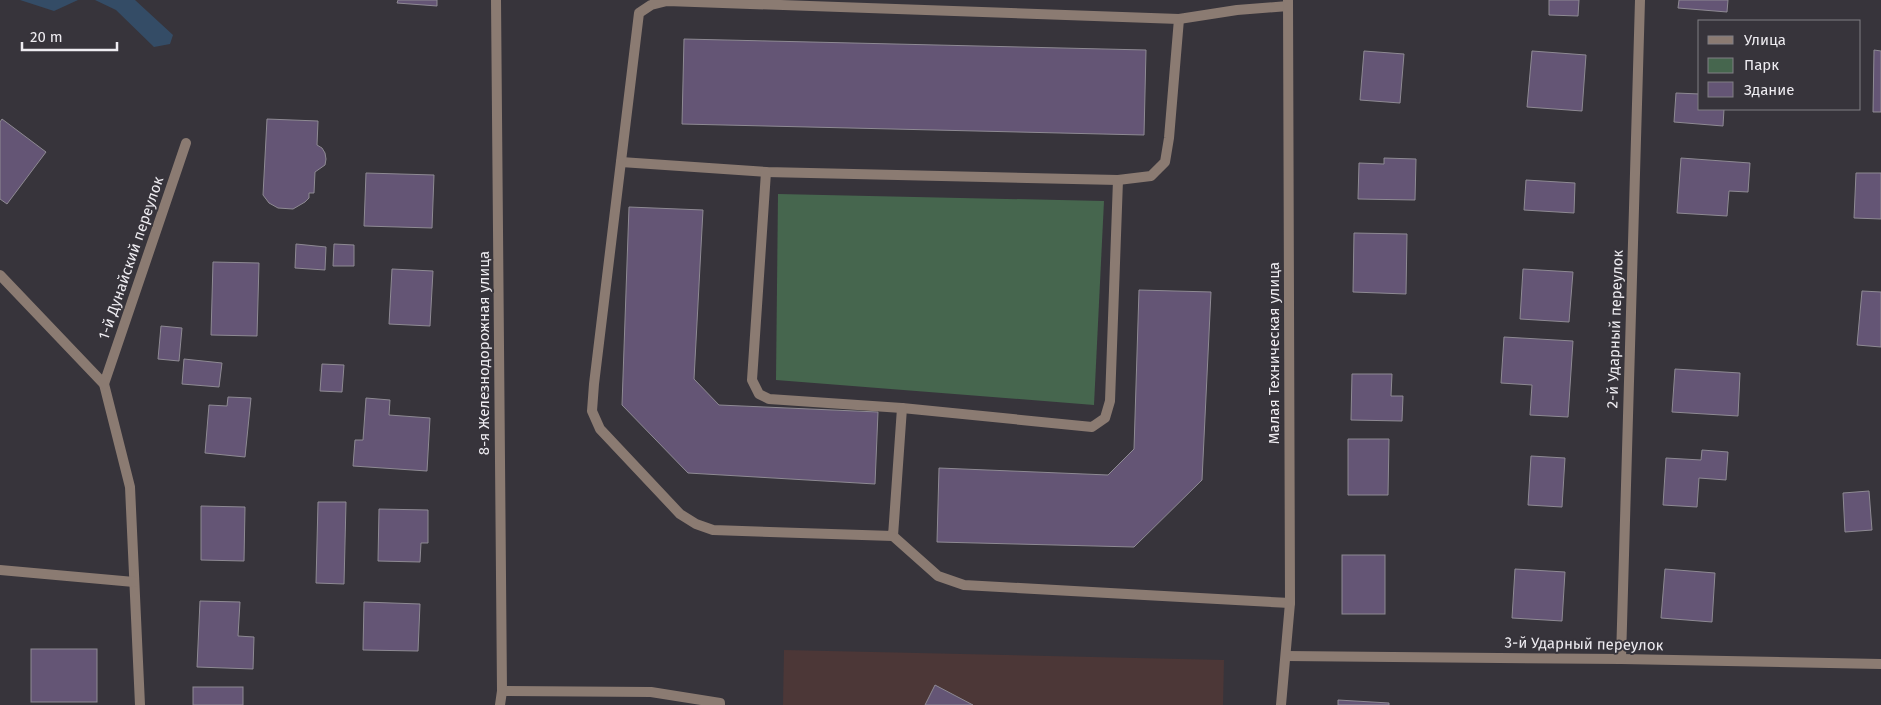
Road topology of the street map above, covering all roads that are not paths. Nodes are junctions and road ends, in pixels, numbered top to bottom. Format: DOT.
graph roads {
  1 [pos="496,0"];
  2 [pos="1640,0"];
  3 [pos="1288,3"];
  4 [pos="1179,19"];
  5 [pos="186,143"];
  6 [pos="621,162"];
  7 [pos="766,172"];
  8 [pos="1118,180"];
  9 [pos="0,274"];
  10 [pos="104,384"];
  11 [pos="902,408"];
  12 [pos="893,536"];
  13 [pos="0,570"];
  14 [pos="134,582"];
  15 [pos="1290,603"];
  16 [pos="1286,656"];
  17 [pos="1621,659"];
  18 [pos="1881,664"];
  19 [pos="502,691"];
  20 [pos="140,705"];
  21 [pos="500,705"];
  22 [pos="720,705"];
  23 [pos="1281,705"];
  1 -- 19 [label="street, 8-я Железнодорожная улица"];
  2 -- 17 [label="street, 2-й Ударный переулок"];
  3 -- 4 [label="street"];
  3 -- 15 [label="street, Малая Техническая улица"];
  4 -- 6 [label="street"];
  4 -- 8 [label="street"];
  5 -- 10 [label="street, 1-й Дунайский переулок"];
  6 -- 7 [label="street"];
  6 -- 12 [label="street"];
  7 -- 8 [label="street"];
  7 -- 11 [label="street"];
  8 -- 11 [label="street"];
  9 -- 10 [label="street"];
  10 -- 14 [label="street"];
  11 -- 12 [label="street"];
  12 -- 15 [label="street"];
  13 -- 14 [label="street"];
  14 -- 20 [label="street"];
  15 -- 16 [label="street, Малая Техническая улица"];
  16 -- 17 [label="street, 3-й Ударный переулок"];
  16 -- 23 [label="street, Малая Техническая улица"];
  17 -- 18 [label="street, 3-й Ударный переулок"];
  19 -- 21 [label="street, 8-я Железнодорожная улица"];
  19 -- 22 [label="street"];
}
